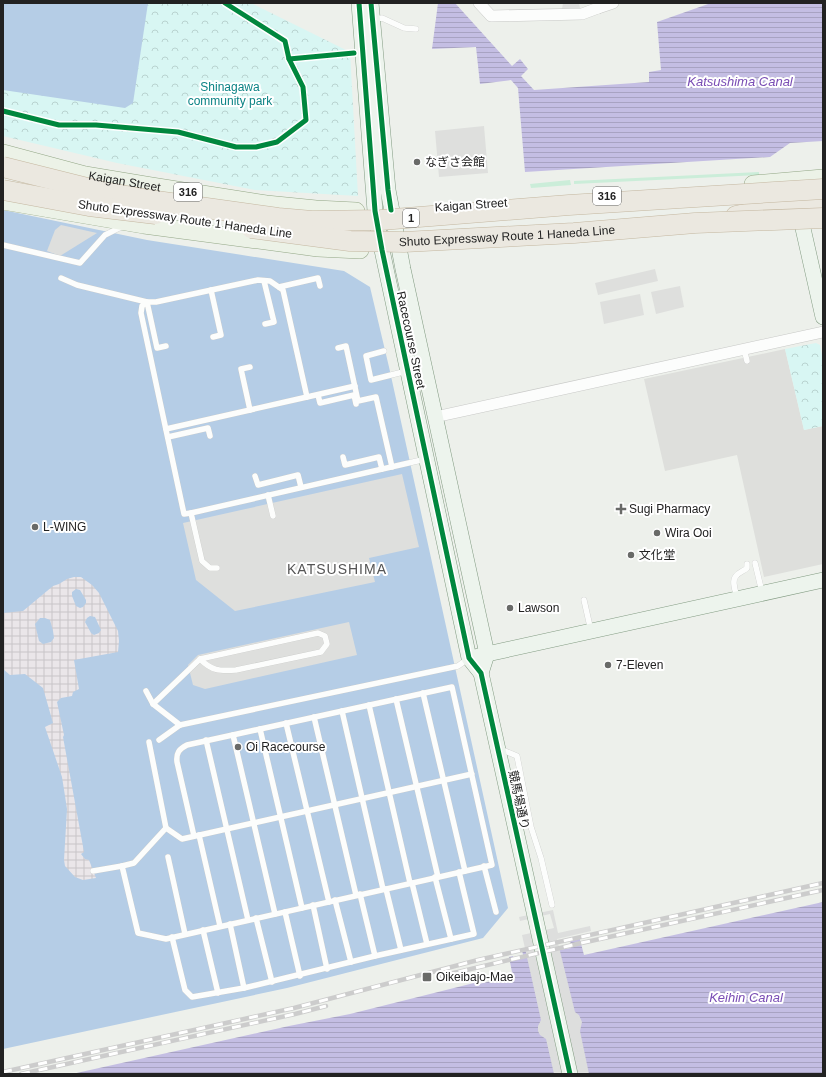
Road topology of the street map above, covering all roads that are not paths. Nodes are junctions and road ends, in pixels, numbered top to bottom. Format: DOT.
graph roads {
  1 [pos="359,3"];
  2 [pos="371,3"];
  3 [pos="479,3"];
  4 [pos="613,3"];
  5 [pos="598,6"];
  6 [pos="373,19"];
  7 [pos="416,29"];
  8 [pos="3,153"];
  9 [pos="3,167"];
  10 [pos="3,180"];
  11 [pos="820,182"];
  12 [pos="3,190"];
  13 [pos="3,201"];
  14 [pos="823,204"];
  15 [pos="383,210"];
  16 [pos="148,213"];
  17 [pos="823,218"];
  18 [pos="312,221"];
  19 [pos="129,223"];
  20 [pos="695,223"];
  21 [pos="823,223"];
  22 [pos="802,224"];
  23 [pos="3,245"];
  24 [pos="382,250"];
  25 [pos="399,250"];
  26 [pos="61,278"];
  27 [pos="264,281"];
  28 [pos="320,286"];
  29 [pos="279,287"];
  30 [pos="211,290"];
  31 [pos="148,302"];
  32 [pos="823,317"];
  33 [pos="265,324"];
  34 [pos="823,332"];
  35 [pos="213,337"];
  36 [pos="166,346"];
  37 [pos="338,348"];
  38 [pos="744,349"];
  39 [pos="384,351"];
  40 [pos="747,361"];
  41 [pos="250,367"];
  42 [pos="407,371"];
  43 [pos="355,386"];
  44 [pos="318,395"];
  45 [pos="307,397"];
  46 [pos="356,404"];
  47 [pos="250,410"];
  48 [pos="435,417"];
  49 [pos="166,429"];
  50 [pos="210,436"];
  51 [pos="168,437"];
  52 [pos="343,457"];
  53 [pos="426,459"];
  54 [pos="392,467"];
  55 [pos="382,469"];
  56 [pos="255,476"];
  57 [pos="301,488"];
  58 [pos="268,495"];
  59 [pos="191,513"];
  60 [pos="273,516"];
  61 [pos="755,563"];
  62 [pos="747,564"];
  63 [pos="217,568"];
  64 [pos="823,580"];
  65 [pos="762,593"];
  66 [pos="737,599"];
  67 [pos="584,600"];
  68 [pos="591,631"];
  69 [pos="487,654"];
  70 [pos="469,658"];
  71 [pos="200,659"];
  72 [pos="481,673"];
  73 [pos="146,691"];
  74 [pos="423,693"];
  75 [pos="396,699"];
  76 [pos="153,704"];
  77 [pos="369,705"];
  78 [pos="342,711"];
  79 [pos="314,717"];
  80 [pos="286,723"];
  81 [pos="180,725"];
  82 [pos="260,729"];
  83 [pos="233,735"];
  84 [pos="158,740"];
  85 [pos="206,740"];
  86 [pos="149,742"];
  87 [pos="497,748"];
  88 [pos="472,774"];
  89 [pos="444,780"];
  90 [pos="417,786"];
  91 [pos="389,792"];
  92 [pos="362,798"];
  93 [pos="335,804"];
  94 [pos="307,811"];
  95 [pos="280,817"];
  96 [pos="254,823"];
  97 [pos="166,828"];
  98 [pos="227,829"];
  99 [pos="196,836"];
  100 [pos="168,857"];
  101 [pos="122,866"];
  102 [pos="484,866"];
  103 [pos="465,871"];
  104 [pos="93,872"];
  105 [pos="459,872"];
  106 [pos="437,877"];
  107 [pos="411,883"];
  108 [pos="385,889"];
  109 [pos="358,895"];
  110 [pos="332,901"];
  111 [pos="313,905"];
  112 [pos="552,905"];
  113 [pos="302,908"];
  114 [pos="285,912"];
  115 [pos="496,912"];
  116 [pos="275,914"];
  117 [pos="256,918"];
  118 [pos="248,920"];
  119 [pos="230,924"];
  120 [pos="220,926"];
  121 [pos="203,930"];
  122 [pos="186,934"];
  123 [pos="172,937"];
  124 [pos="450,939"];
  125 [pos="427,944"];
  126 [pos="401,950"];
  127 [pos="375,956"];
  128 [pos="351,962"];
  129 [pos="327,969"];
  130 [pos="300,976"];
  131 [pos="272,982"];
  132 [pos="244,988"];
  133 [pos="218,993"];
  134 [pos="570,1074"];
  1 -- 15 [label="street, Racecourse Street"];
  2 -- 6 [label="street, Racecourse Street"];
  3 -- 5 [label="street"];
  4 -- 5 [label="street"];
  6 -- 7 [label="lane"];
  6 -- 15 [label="street, Racecourse Street"];
  8 -- 15 [label="main road, Kaigan Street / 316"];
  9 -- 18 [label="highway, Shuto Expressway Route 1 Haneda Line / 1, bridge"];
  10 -- 16 [label="highway, bridge"];
  11 -- 15 [label="main road, Kaigan Street / 316"];
  11 -- 18 [label="highway, Shuto Expressway Route 1 Haneda Line / 1, bridge"];
  11 -- 18 [label="highway, bridge"];
  12 -- 16 [label="highway, Shuto Expressway Route 1 Haneda Line / 1, bridge"];
  13 -- 19 [label="main road"];
  14 -- 20 [label="highway, bridge"];
  15 -- 24 [label="street, Racecourse Street"];
  15 -- 25 [label="street, Racecourse Street"];
  16 -- 20 [label="highway, Shuto Expressway Route 1 Haneda Line / 1, bridge"];
  17 -- 20 [label="highway, Shuto Expressway Route 1 Haneda Line / 1, bridge"];
  19 -- 23 [label="lane"];
  19 -- 24 [label="main road"];
  21 -- 22 [label="main road"];
  22 -- 25 [label="main road"];
  22 -- 32 [label="street"];
  24 -- 25 [label="main road"];
  24 -- 42 [label="street, Racecourse Street"];
  25 -- 48 [label="street, Racecourse Street"];
  26 -- 31 [label="lane"];
  27 -- 29 [label="lane"];
  27 -- 30 [label="lane"];
  27 -- 33 [label="lane"];
  28 -- 29 [label="lane"];
  29 -- 45 [label="lane"];
  30 -- 31 [label="lane"];
  30 -- 35 [label="lane"];
  31 -- 36 [label="lane"];
  31 -- 49 [label="lane"];
  34 -- 38 [label="street"];
  37 -- 43 [label="lane"];
  38 -- 40 [label="lane"];
  38 -- 48 [label="street"];
  39 -- 42 [label="lane"];
  41 -- 47 [label="lane"];
  42 -- 53 [label="street, Racecourse Street"];
  43 -- 44 [label="lane"];
  43 -- 54 [label="lane"];
  44 -- 45 [label="lane"];
  44 -- 46 [label="lane"];
  45 -- 47 [label="lane"];
  47 -- 49 [label="lane"];
  48 -- 69 [label="street, Racecourse Street"];
  49 -- 51 [label="lane"];
  50 -- 51 [label="lane"];
  51 -- 59 [label="lane"];
  52 -- 55 [label="lane"];
  53 -- 54 [label="lane"];
  53 -- 70 [label="street, Racecourse Street"];
  54 -- 55 [label="lane"];
  55 -- 57 [label="lane"];
  56 -- 57 [label="lane"];
  57 -- 58 [label="lane"];
  58 -- 59 [label="lane"];
  58 -- 60 [label="lane"];
  59 -- 63 [label="lane"];
  61 -- 65 [label="lane"];
  62 -- 66 [label="lane"];
  64 -- 65 [label="street"];
  65 -- 66 [label="street"];
  66 -- 68 [label="street"];
  67 -- 68 [label="lane"];
  68 -- 69 [label="street"];
  69 -- 70 [label="street"];
  69 -- 72 [label="street, Racecourse Street"];
  70 -- 72 [label="street, Racecourse Street"];
  70 -- 81 [label="lane"];
  71 -- 71 [label="lane"];
  71 -- 76 [label="lane"];
  72 -- 87 [label="street, 競馬場通り"];
  73 -- 76 [label="lane"];
  74 -- 75 [label="lane"];
  74 -- 88 [label="lane"];
  74 -- 89 [label="lane"];
  75 -- 77 [label="lane"];
  75 -- 90 [label="lane"];
  76 -- 81 [label="lane"];
  77 -- 78 [label="lane"];
  77 -- 91 [label="lane"];
  78 -- 79 [label="lane"];
  78 -- 92 [label="lane"];
  79 -- 80 [label="lane"];
  79 -- 93 [label="lane"];
  80 -- 82 [label="lane"];
  80 -- 94 [label="lane"];
  81 -- 84 [label="lane"];
  82 -- 83 [label="lane"];
  82 -- 95 [label="lane"];
  83 -- 85 [label="lane"];
  83 -- 96 [label="lane"];
  85 -- 98 [label="lane"];
  85 -- 99 [label="lane"];
  86 -- 97 [label="lane"];
  87 -- 112 [label="lane"];
  87 -- 134 [label="street, 競馬場通り"];
  88 -- 89 [label="lane"];
  88 -- 102 [label="lane"];
  89 -- 90 [label="lane"];
  89 -- 103 [label="lane"];
  90 -- 91 [label="lane"];
  90 -- 106 [label="lane"];
  91 -- 92 [label="lane"];
  91 -- 107 [label="lane"];
  92 -- 93 [label="lane"];
  92 -- 108 [label="lane"];
  93 -- 94 [label="lane"];
  93 -- 109 [label="lane"];
  94 -- 95 [label="lane"];
  94 -- 110 [label="lane"];
  95 -- 96 [label="lane"];
  95 -- 113 [label="lane"];
  96 -- 98 [label="lane"];
  96 -- 116 [label="lane"];
  97 -- 99 [label="lane"];
  97 -- 101 [label="lane"];
  98 -- 99 [label="lane"];
  98 -- 118 [label="lane"];
  99 -- 120 [label="lane"];
  100 -- 122 [label="lane"];
  101 -- 104 [label="lane"];
  101 -- 123 [label="lane"];
  102 -- 103 [label="lane"];
  102 -- 115 [label="lane"];
  103 -- 105 [label="lane"];
  105 -- 106 [label="lane"];
  105 -- 124 [label="lane"];
  106 -- 107 [label="lane"];
  106 -- 124 [label="lane"];
  107 -- 108 [label="lane"];
  107 -- 125 [label="lane"];
  108 -- 109 [label="lane"];
  108 -- 126 [label="lane"];
  109 -- 110 [label="lane"];
  109 -- 127 [label="lane"];
  110 -- 111 [label="lane"];
  110 -- 128 [label="lane"];
  111 -- 113 [label="lane"];
  111 -- 129 [label="lane"];
  113 -- 114 [label="lane"];
  114 -- 116 [label="lane"];
  114 -- 130 [label="lane"];
  116 -- 117 [label="lane"];
  117 -- 118 [label="lane"];
  117 -- 131 [label="lane"];
  118 -- 119 [label="lane"];
  119 -- 120 [label="lane"];
  119 -- 132 [label="lane"];
  120 -- 121 [label="lane"];
  121 -- 122 [label="lane"];
  121 -- 133 [label="lane"];
  122 -- 123 [label="lane"];
  123 -- 133 [label="lane"];
  124 -- 125 [label="lane"];
  125 -- 126 [label="lane"];
  126 -- 127 [label="lane"];
  127 -- 128 [label="lane"];
  128 -- 129 [label="lane"];
  129 -- 130 [label="lane"];
  130 -- 131 [label="lane"];
  131 -- 132 [label="lane"];
  132 -- 133 [label="lane"];
}
